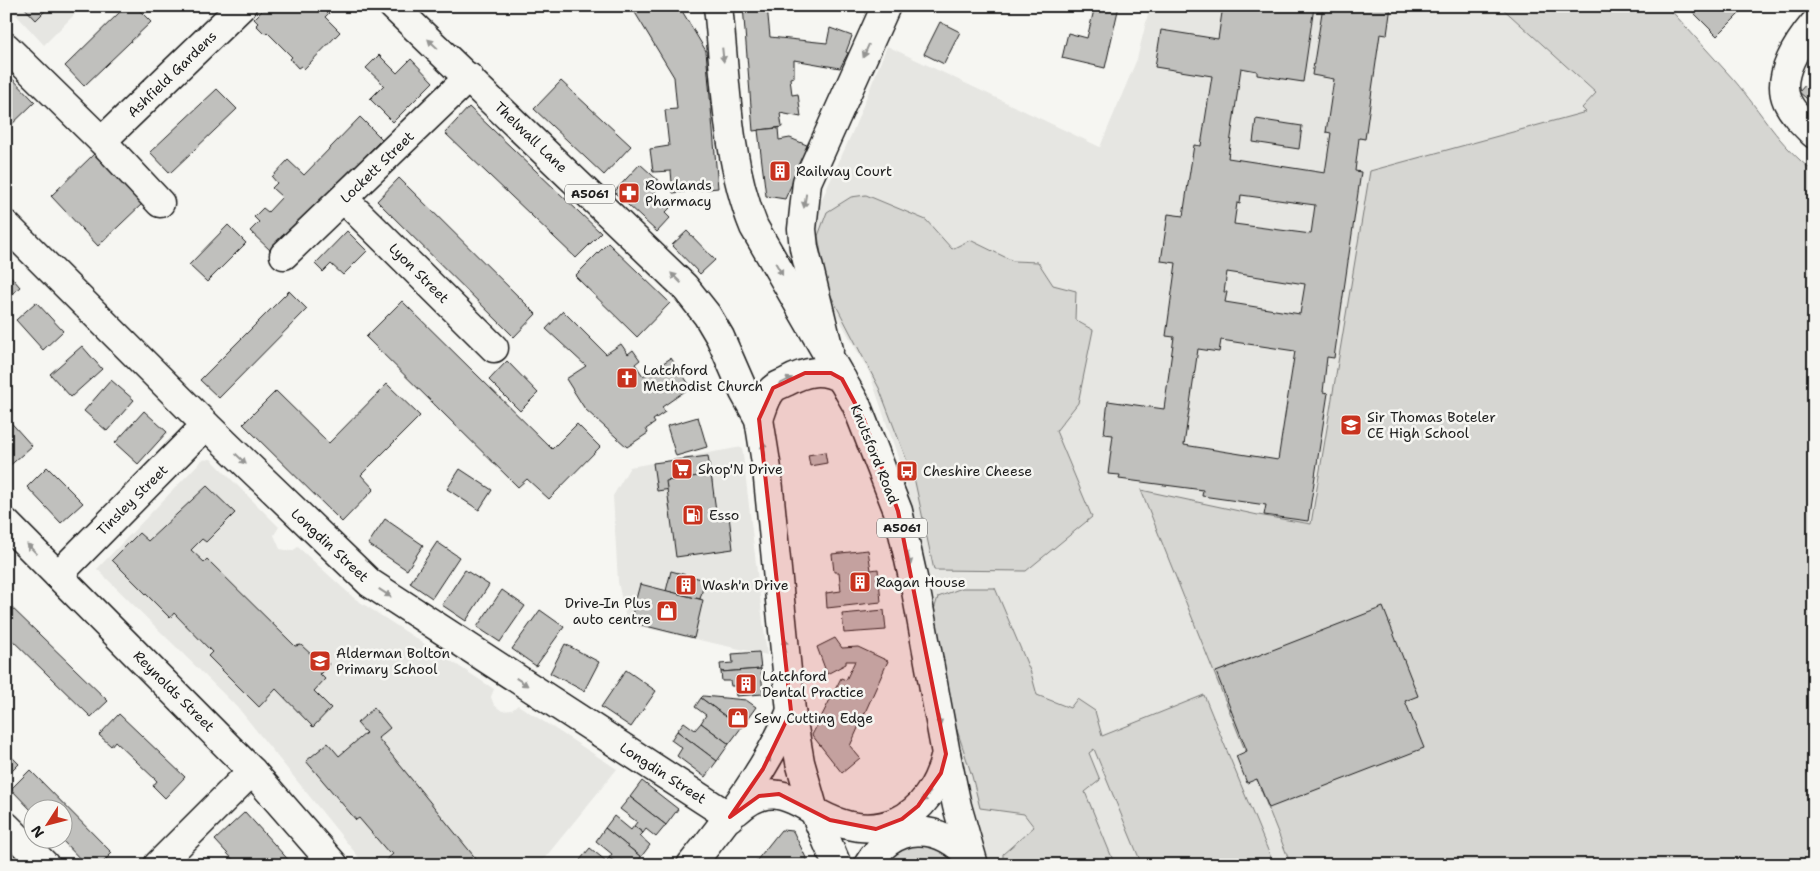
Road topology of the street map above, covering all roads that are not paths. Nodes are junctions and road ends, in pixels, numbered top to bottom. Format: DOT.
graph roads {
  1 [pos="242,6"];
  2 [pos="393,6"];
  3 [pos="718,6"];
  4 [pos="886,6"];
  5 [pos="1814,24"];
  6 [pos="6,47"];
  7 [pos="469,77"];
  8 [pos="1814,134"];
  9 [pos="102,141"];
  10 [pos="344,199"];
  11 [pos="160,203"];
  12 [pos="6,225"];
  13 [pos="284,255"];
  14 [pos="494,348"];
  15 [pos="837,370"];
  16 [pos="759,419"];
  17 [pos="206,425"];
  18 [pos="6,523"];
  19 [pos="58,575"];
  20 [pos="791,711"];
  21 [pos="946,754"];
  22 [pos="252,771"];
  23 [pos="814,811"];
  24 [pos="730,816"];
  25 [pos="6,826"];
  26 [pos="973,861"];
  27 [pos="45,865"];
  28 [pos="158,865"];
  29 [pos="334,865"];
  30 [pos="691,865"];
  31 [pos="837,865"];
  32 [pos="868,865"];
  1 -- 9 [label="main road, Ashfield Gardens"];
  7 -- 2 [label="main road, Thelwall Lane / A5061, one-way"];
  3 -- 15 [label="main road, Knutsford Road / A5061, one-way"];
  4 -- 15 [label="main road, one-way"];
  5 -- 8 [label="main road"];
  6 -- 9 [label="main road"];
  7 -- 10 [label="main road, Lockett Street"];
  16 -- 7 [label="main road, Thelwall Lane / A5061, one-way"];
  9 -- 11 [label="main road"];
  10 -- 13 [label="main road, Lockett Street"];
  10 -- 14 [label="main road, Lyon Street"];
  12 -- 17 [label="main road, Longdin Street"];
  16 -- 15 [label="main road, one-way"];
  15 -- 21 [label="main road, Knutsford Road / A5061, one-way"];
  20 -- 16 [label="main road, A5061, one-way"];
  17 -- 19 [label="main road, Tinsley Street"];
  17 -- 24 [label="main road, Longdin Street, one-way"];
  19 -- 18 [label="main road, Reynolds Street, one-way"];
  19 -- 22 [label="main road, Reynolds Street"];
  20 -- 23 [label="main road, A5061"];
  24 -- 20 [label="main road, one-way"];
  21 -- 23 [label="main road, A5061, one-way"];
  21 -- 26 [label="main road, Knutsford Road / A5061"];
  22 -- 28 [label="main road"];
  22 -- 29 [label="main road, Reynolds Street"];
  23 -- 24 [label="main road"];
  23 -- 31 [label="main road, A5061"];
  24 -- 30 [label="main road"];
  25 -- 27 [label="main road"];
  26 -- 32 [label="main road"];
}
